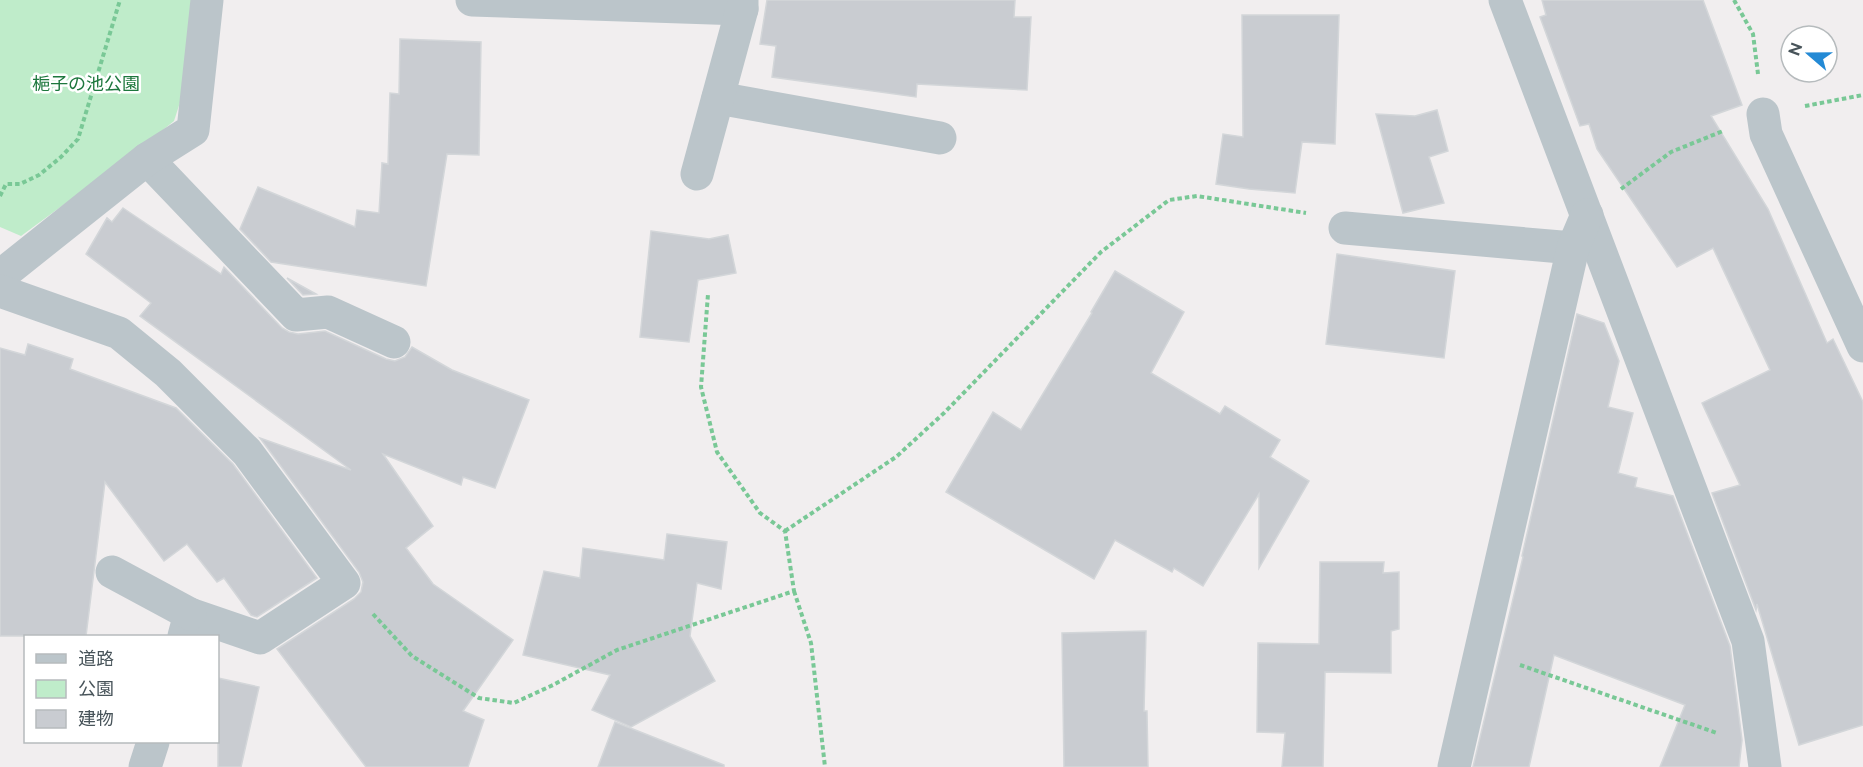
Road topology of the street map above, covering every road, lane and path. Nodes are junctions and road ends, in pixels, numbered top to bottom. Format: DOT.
graph roads {
  1 [pos="120,0"];
  2 [pos="207,0"];
  3 [pos="472,0"];
  4 [pos="1505,0"];
  5 [pos="1734,0"];
  6 [pos="742,4"];
  7 [pos="1863,95"];
  8 [pos="718,98"];
  9 [pos="1763,114"];
  10 [pos="940,138"];
  11 [pos="147,159"];
  12 [pos="696,174"];
  13 [pos="0,182"];
  14 [pos="6,184"];
  15 [pos="0,196"];
  16 [pos="1587,215"];
  17 [pos="1345,228"];
  18 [pos="1573,248"];
  19 [pos="0,276"];
  20 [pos="0,291"];
  21 [pos="708,294"];
  22 [pos="394,342"];
  23 [pos="1863,346"];
  24 [pos="785,531"];
  25 [pos="112,572"];
  26 [pos="344,583"];
  27 [pos="794,591"];
  28 [pos="187,625"];
  29 [pos="1480,651"];
  30 [pos="152,743"];
  31 [pos="1765,762"];
  32 [pos="145,767"];
  33 [pos="825,767"];
  34 [pos="1454,767"];
  1 -- 14 [label="path"];
  2 -- 11 [label="street"];
  3 -- 6 [label="street"];
  4 -- 16 [label="street"];
  5 -- 9 [label="path"];
  6 -- 8 [label="street"];
  7 -- 9 [label="path"];
  8 -- 10 [label="street"];
  8 -- 12 [label="street"];
  9 -- 16 [label="path"];
  9 -- 23 [label="street"];
  11 -- 19 [label="street"];
  11 -- 22 [label="street"];
  13 -- 14 [label="path"];
  14 -- 15 [label="path"];
  16 -- 18 [label="street"];
  16 -- 31 [label="street"];
  17 -- 18 [label="street"];
  17 -- 24 [label="path"];
  18 -- 29 [label="street"];
  20 -- 26 [label="street"];
  21 -- 24 [label="path"];
  24 -- 27 [label="path"];
  25 -- 28 [label="street"];
  26 -- 27 [label="path"];
  26 -- 28 [label="street"];
  27 -- 33 [label="path"];
  29 -- 31 [label="path"];
  29 -- 34 [label="street"];
  30 -- 32 [label="street"];
}
